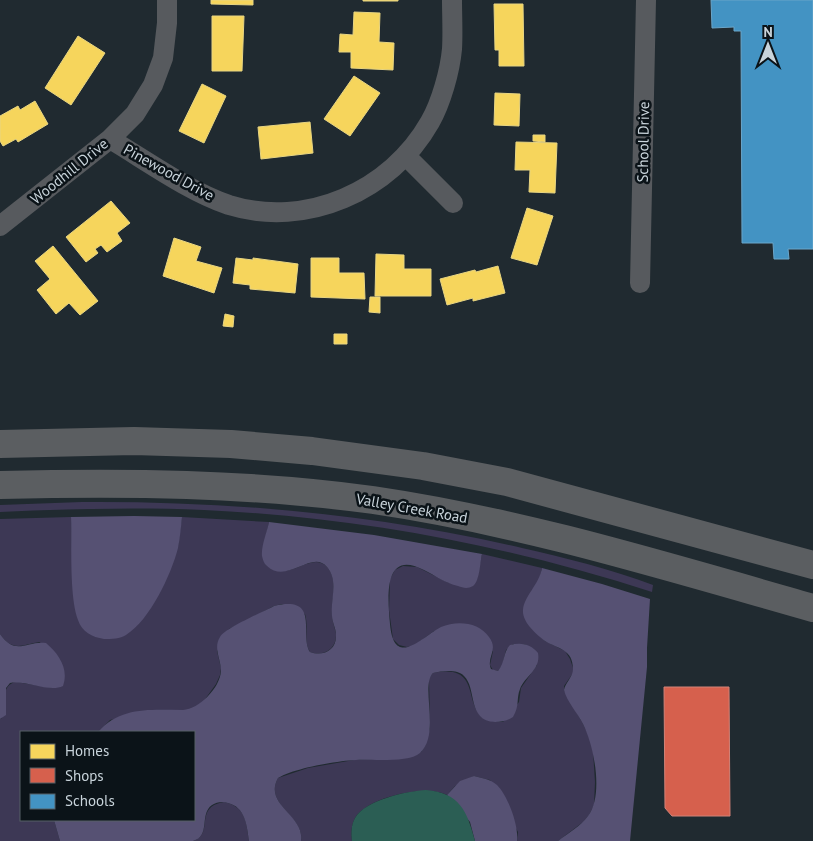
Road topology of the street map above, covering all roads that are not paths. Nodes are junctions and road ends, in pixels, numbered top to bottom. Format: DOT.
graph roads {
  1 [pos="167,0"];
  2 [pos="452,0"];
  3 [pos="646,0"];
  4 [pos="110,139"];
  5 [pos="406,156"];
  6 [pos="454,202"];
  7 [pos="0,226"];
  8 [pos="640,283"];
  9 [pos="0,444"];
  10 [pos="0,486"];
  11 [pos="813,564"];
  12 [pos="813,608"];
  1 -- 4 [label="street, Woodhill Drive"];
  2 -- 5 [label="street, Pinewood Drive"];
  3 -- 8 [label="street, School Drive"];
  4 -- 5 [label="street, Pinewood Drive"];
  4 -- 7 [label="street, Woodhill Drive"];
  5 -- 6 [label="street"];
  9 -- 11 [label="main road"];
  10 -- 12 [label="main road, Valley Creek Road"];
}
